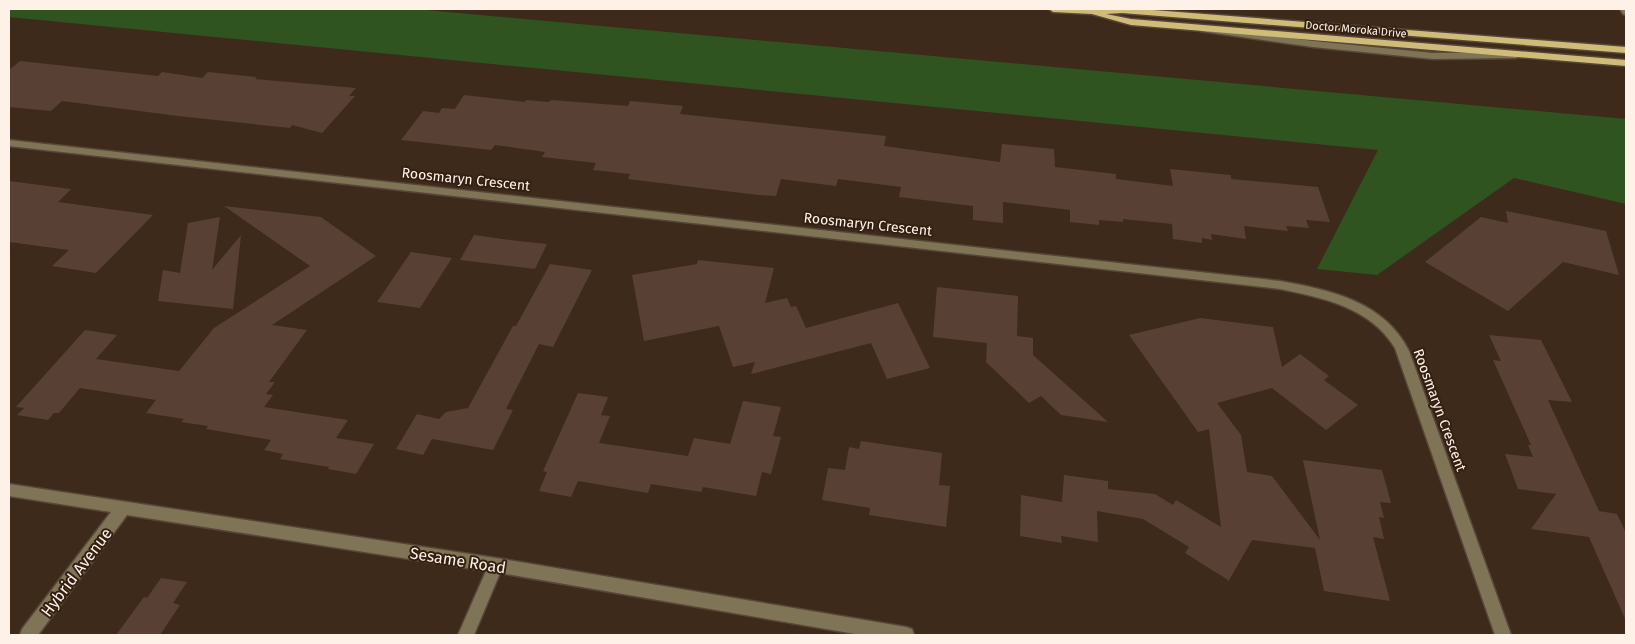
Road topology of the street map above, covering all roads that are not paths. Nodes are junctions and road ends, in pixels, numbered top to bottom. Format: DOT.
graph roads {
  1 [pos="1053,9"];
  2 [pos="1624,9"];
  3 [pos="1086,12"];
  4 [pos="1626,12"];
  5 [pos="1189,27"];
  6 [pos="1626,50"];
  7 [pos="1526,54"];
  8 [pos="1626,63"];
  9 [pos="9,143"];
  10 [pos="9,490"];
  11 [pos="123,508"];
  12 [pos="496,565"];
  13 [pos="28,635"];
  14 [pos="466,635"];
  15 [pos="906,635"];
  16 [pos="1503,635"];
  1 -- 3 [label="main road, Doctor Moroka Drive"];
  2 -- 4 [label="street"];
  3 -- 5 [label="main road, Doctor Moroka Drive"];
  3 -- 6 [label="main road, Doctor Moroka Drive"];
  5 -- 7 [label="street"];
  7 -- 8 [label="main road"];
  9 -- 16 [label="street, Roosmaryn Crescent"];
  10 -- 11 [label="street, Sesame Road"];
  11 -- 12 [label="street, Sesame Road"];
  11 -- 13 [label="street, Hybrid Avenue"];
  12 -- 14 [label="street"];
  12 -- 15 [label="street, Sesame Road"];
}
